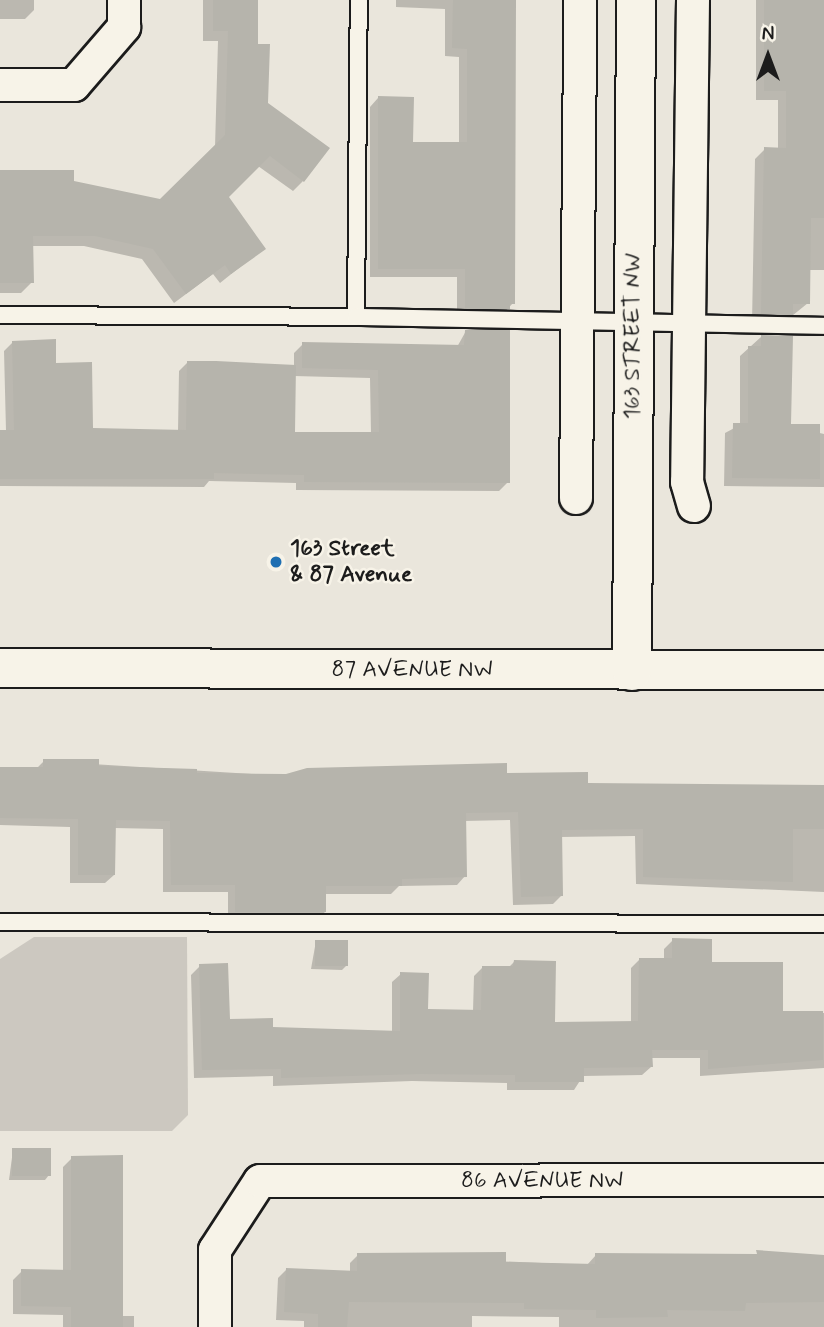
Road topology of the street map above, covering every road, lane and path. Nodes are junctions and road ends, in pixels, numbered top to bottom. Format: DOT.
graph roads {
  1 [pos="124,0"];
  2 [pos="359,0"];
  3 [pos="580,0"];
  4 [pos="636,0"];
  5 [pos="693,0"];
  6 [pos="0,85"];
  7 [pos="0,315"];
  8 [pos="356,317"];
  9 [pos="578,321"];
  10 [pos="633,321"];
  11 [pos="691,321"];
  12 [pos="824,326"];
  13 [pos="576,498"];
  14 [pos="694,506"];
  15 [pos="0,668"];
  16 [pos="824,670"];
  17 [pos="632,671"];
  18 [pos="0,922"];
  19 [pos="824,924"];
  20 [pos="824,1180"];
  21 [pos="215,1327"];
  1 -- 6 [label="street"];
  2 -- 8 [label="lane"];
  3 -- 9 [label="street"];
  4 -- 10 [label="main road, 163 STREET NW"];
  5 -- 11 [label="street"];
  7 -- 8 [label="lane"];
  8 -- 9 [label="lane"];
  9 -- 10 [label="lane"];
  9 -- 13 [label="street"];
  10 -- 11 [label="lane"];
  10 -- 17 [label="main road, 163 STREET NW"];
  11 -- 12 [label="lane"];
  11 -- 14 [label="street"];
  15 -- 17 [label="main road, 87 AVENUE NW"];
  16 -- 17 [label="main road, 87 AVENUE NW"];
  18 -- 19 [label="lane"];
  20 -- 21 [label="street, 86 AVENUE NW"];
}
